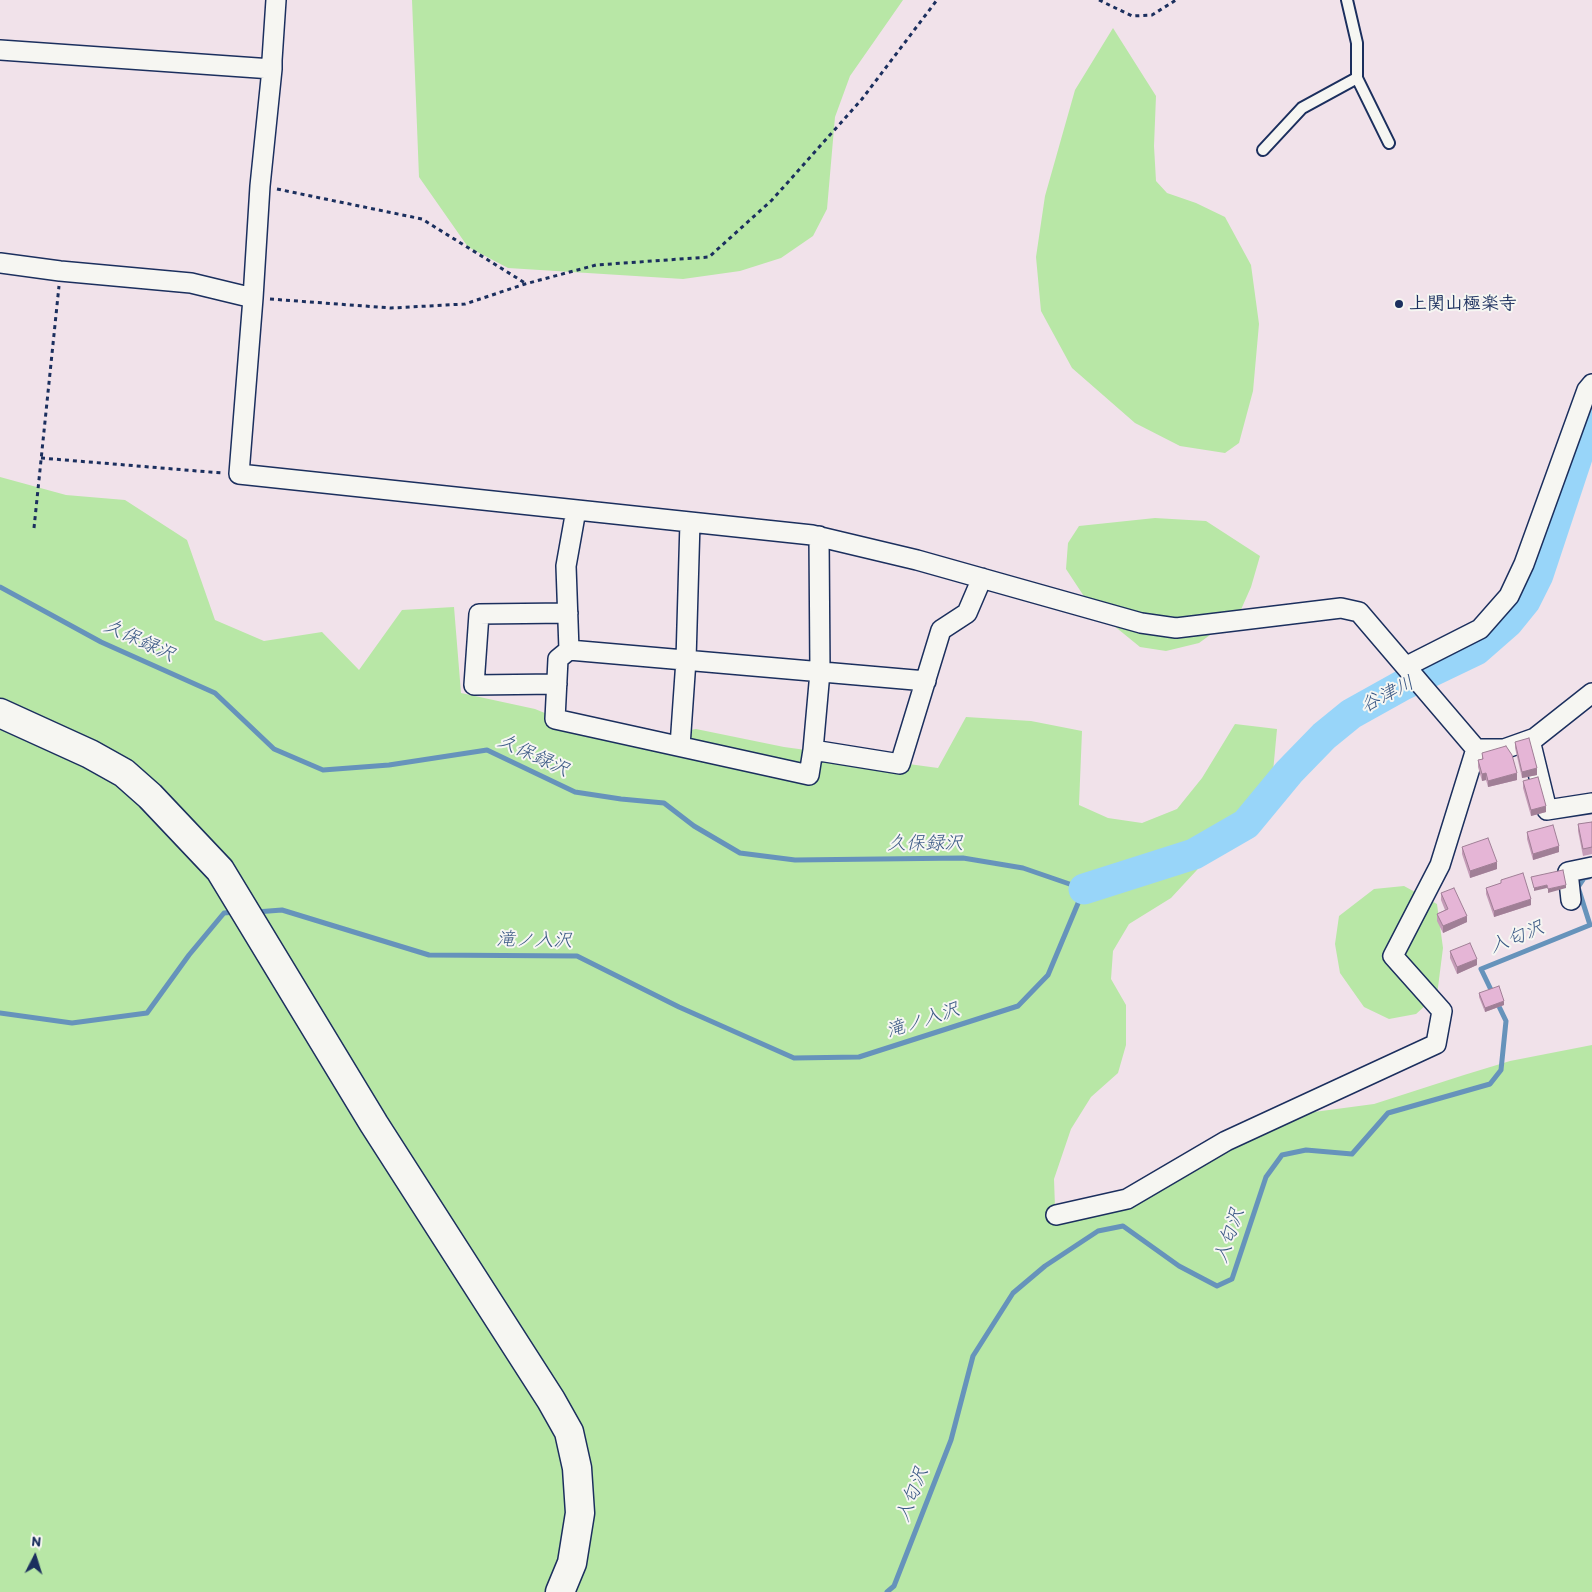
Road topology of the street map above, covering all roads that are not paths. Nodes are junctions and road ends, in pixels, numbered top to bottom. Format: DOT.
graph roads {
  1 [pos="276,0"];
  2 [pos="1347,0"];
  3 [pos="0,50"];
  4 [pos="272,69"];
  5 [pos="1357,78"];
  6 [pos="1389,143"];
  7 [pos="1263,150"];
  8 [pos="0,263"];
  9 [pos="253,298"];
  10 [pos="1592,384"];
  11 [pos="576,510"];
  12 [pos="690,522"];
  13 [pos="819,536"];
  14 [pos="982,578"];
  15 [pos="568,613"];
  16 [pos="569,650"];
  17 [pos="686,660"];
  18 [pos="1407,666"];
  19 [pos="820,672"];
  20 [pos="926,681"];
  21 [pos="557,684"];
  22 [pos="1592,693"];
  23 [pos="0,714"];
  24 [pos="1530,740"];
  25 [pos="680,746"];
  26 [pos="1476,749"];
  27 [pos="813,750"];
  28 [pos="1592,803"];
  29 [pos="1592,867"];
  30 [pos="1571,900"];
  31 [pos="1056,1215"];
  32 [pos="560,1592"];
  1 -- 4 [label="street"];
  2 -- 5 [label="lane"];
  3 -- 4 [label="street"];
  4 -- 9 [label="street"];
  5 -- 6 [label="lane"];
  5 -- 7 [label="lane"];
  8 -- 9 [label="street"];
  9 -- 11 [label="street"];
  10 -- 18 [label="street"];
  11 -- 12 [label="street"];
  11 -- 15 [label="street"];
  12 -- 13 [label="street"];
  12 -- 17 [label="street"];
  13 -- 14 [label="street"];
  13 -- 19 [label="street"];
  14 -- 18 [label="street"];
  14 -- 20 [label="street"];
  15 -- 16 [label="street"];
  15 -- 21 [label="street"];
  16 -- 17 [label="street"];
  16 -- 21 [label="street"];
  17 -- 19 [label="street"];
  17 -- 25 [label="street"];
  18 -- 26 [label="street"];
  19 -- 20 [label="street"];
  19 -- 27 [label="street"];
  20 -- 27 [label="street"];
  21 -- 25 [label="street"];
  22 -- 24 [label="street"];
  23 -- 32 [label="street"];
  24 -- 26 [label="street"];
  24 -- 28 [label="street"];
  25 -- 27 [label="street"];
  26 -- 31 [label="street"];
  29 -- 30 [label="street"];
}
